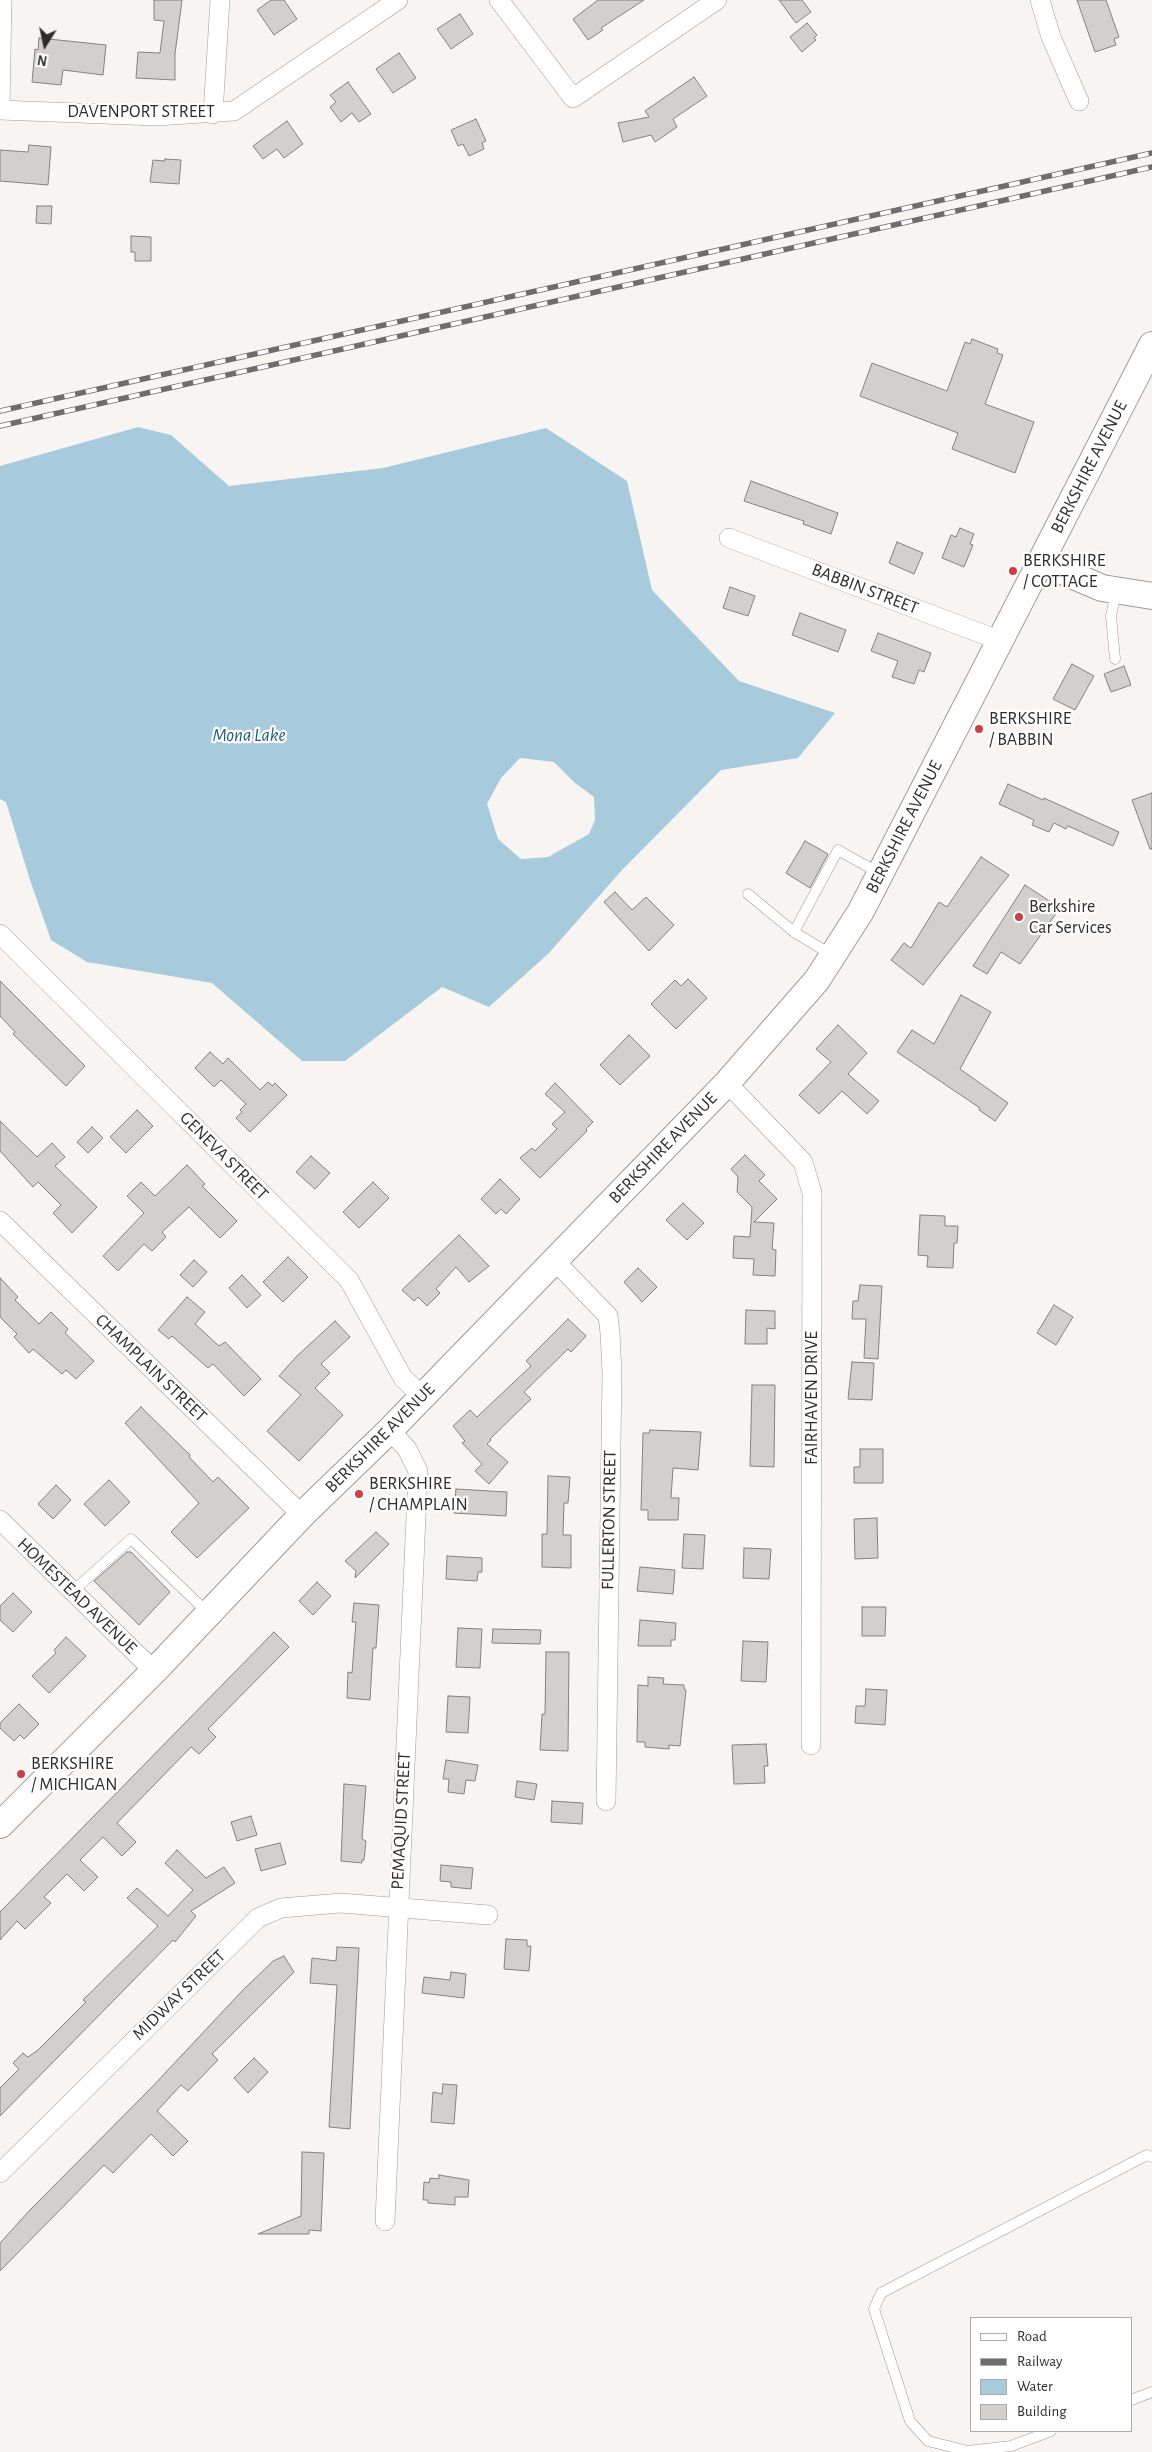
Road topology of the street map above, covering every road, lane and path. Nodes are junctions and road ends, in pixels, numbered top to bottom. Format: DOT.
graph roads {
  1 [pos="2,0"];
  2 [pos="220,0"];
  3 [pos="398,0"];
  4 [pos="500,0"];
  5 [pos="717,0"];
  6 [pos="1040,0"];
  7 [pos="1079,101"];
  8 [pos="0,110"];
  9 [pos="213,114"];
  10 [pos="1152,344"];
  11 [pos="729,538"];
  12 [pos="1041,562"];
  13 [pos="1116,592"];
  14 [pos="1152,596"];
  15 [pos="1001,641"];
  16 [pos="1116,659"];
  17 [pos="880,874"];
  18 [pos="748,894"];
  19 [pos="794,932"];
  20 [pos="0,934"];
  21 [pos="834,956"];
  22 [pos="727,1083"];
  23 [pos="0,1221"];
  24 [pos="554,1260"];
  25 [pos="422,1396"];
  26 [pos="390,1430"];
  27 [pos="302,1515"];
  28 [pos="0,1520"];
  29 [pos="73,1591"];
  30 [pos="209,1613"];
  31 [pos="154,1671"];
  32 [pos="811,1745"];
  33 [pos="606,1801"];
  34 [pos="0,1824"];
  35 [pos="397,1908"];
  36 [pos="488,1915"];
  37 [pos="1152,2157"];
  38 [pos="0,2173"];
  39 [pos="385,2221"];
  40 [pos="1152,2392"];
  41 [pos="1132,2400"];
  42 [pos="1048,2432"];
  1 -- 8 [label="street"];
  2 -- 9 [label="street"];
  3 -- 9 [label="street, DAVENPORT STREET"];
  4 -- 5 [label="street"];
  6 -- 7 [label="street"];
  8 -- 9 [label="street, DAVENPORT STREET"];
  10 -- 12 [label="main road, BERKSHIRE AVENUE"];
  11 -- 15 [label="street, BABBIN STREET"];
  12 -- 13 [label="main road"];
  12 -- 15 [label="main road, BERKSHIRE AVENUE"];
  13 -- 14 [label="main road"];
  13 -- 16 [label="lane"];
  15 -- 17 [label="main road, BERKSHIRE AVENUE"];
  17 -- 19 [label="lane"];
  17 -- 21 [label="main road, BERKSHIRE AVENUE"];
  18 -- 19 [label="lane"];
  19 -- 21 [label="lane"];
  20 -- 25 [label="street, GENEVA STREET"];
  21 -- 22 [label="main road, BERKSHIRE AVENUE"];
  22 -- 24 [label="main road, BERKSHIRE AVENUE"];
  22 -- 32 [label="street, FAIRHAVEN DRIVE"];
  23 -- 27 [label="street, CHAMPLAIN STREET"];
  24 -- 25 [label="main road, BERKSHIRE AVENUE"];
  24 -- 33 [label="street, FULLERTON STREET"];
  25 -- 26 [label="main road, BERKSHIRE AVENUE"];
  26 -- 27 [label="main road, BERKSHIRE AVENUE"];
  26 -- 35 [label="street, PEMAQUID STREET"];
  27 -- 30 [label="main road, BERKSHIRE AVENUE"];
  28 -- 29 [label="street, HOMESTEAD AVENUE"];
  29 -- 30 [label="lane"];
  29 -- 31 [label="street, HOMESTEAD AVENUE"];
  30 -- 31 [label="main road, BERKSHIRE AVENUE"];
  31 -- 34 [label="main road, BERKSHIRE AVENUE"];
  35 -- 36 [label="street, MIDWAY STREET"];
  35 -- 38 [label="street, MIDWAY STREET"];
  35 -- 39 [label="street, PEMAQUID STREET"];
  37 -- 42 [label="lane"];
  40 -- 41 [label="lane"];
}
